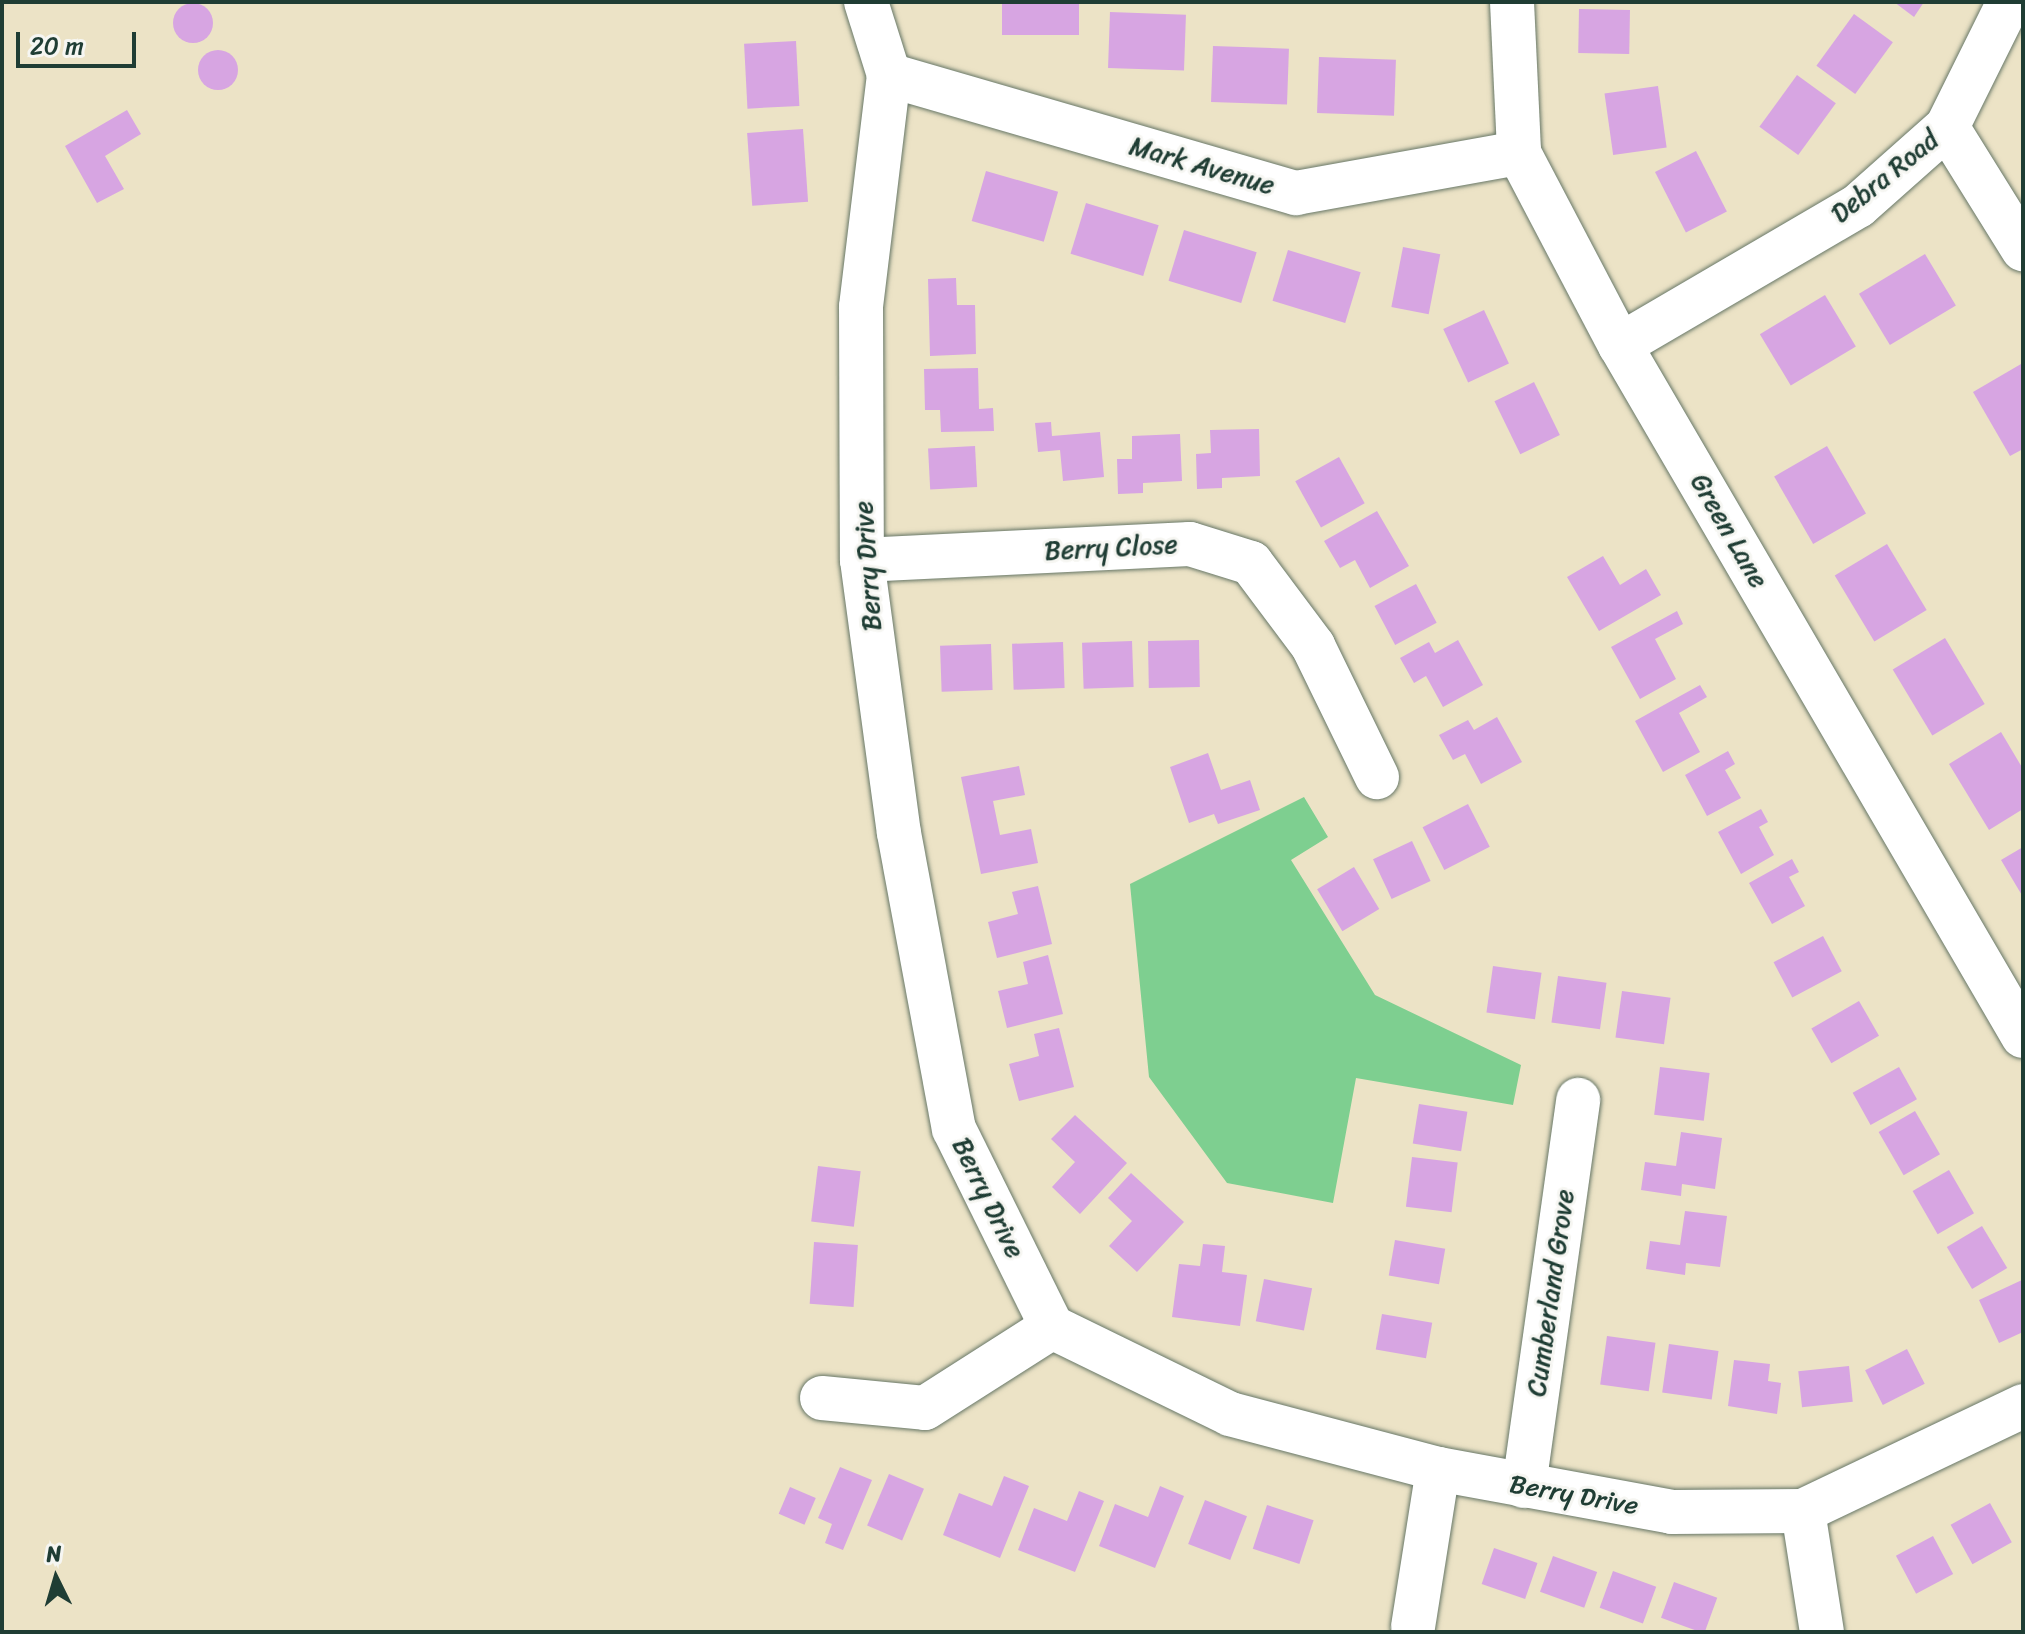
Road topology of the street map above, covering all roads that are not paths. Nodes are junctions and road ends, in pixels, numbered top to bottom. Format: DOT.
graph roads {
  1 [pos="866,2"];
  2 [pos="1512,2"];
  3 [pos="2009,2"];
  4 [pos="889,75"];
  5 [pos="1947,127"];
  6 [pos="1519,153"];
  7 [pos="2023,249"];
  8 [pos="1620,345"];
  9 [pos="862,560"];
  10 [pos="1377,777"];
  11 [pos="2023,1036"];
  12 [pos="1578,1100"];
  13 [pos="1052,1327"];
  14 [pos="822,1398"];
  15 [pos="2023,1406"];
  16 [pos="1438,1469"];
  17 [pos="1524,1486"];
  18 [pos="1803,1511"];
  19 [pos="1413,1627"];
  20 [pos="1822,1632"];
  1 -- 4 [label="street, Berry Drive"];
  2 -- 6 [label="street, Green Lane"];
  3 -- 5 [label="street, Debra Road"];
  4 -- 6 [label="street, Mark Avenue"];
  4 -- 9 [label="street, Berry Drive"];
  5 -- 7 [label="street"];
  5 -- 8 [label="street, Debra Road"];
  6 -- 8 [label="street, Green Lane"];
  8 -- 11 [label="street, Green Lane"];
  9 -- 10 [label="street, Berry Close"];
  9 -- 13 [label="street, Berry Drive"];
  12 -- 17 [label="street, Cumberland Grove"];
  13 -- 14 [label="street"];
  13 -- 16 [label="street, Berry Drive"];
  15 -- 18 [label="street, Berry Drive"];
  16 -- 17 [label="street, Berry Drive"];
  16 -- 19 [label="street"];
  17 -- 18 [label="street, Berry Drive"];
  18 -- 20 [label="street"];
}
